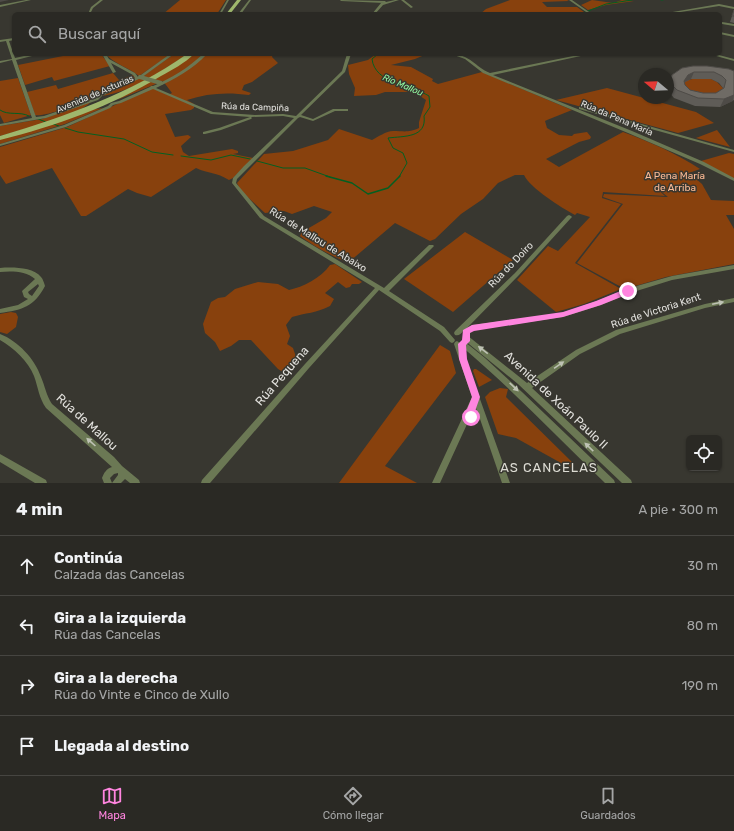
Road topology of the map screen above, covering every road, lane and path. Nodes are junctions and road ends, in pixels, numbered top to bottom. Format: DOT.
graph roads {
  1 [pos="30,0"];
  2 [pos="102,0"];
  3 [pos="228,0"];
  4 [pos="239,0"];
  5 [pos="250,0"];
  6 [pos="341,0"];
  7 [pos="398,0"];
  8 [pos="402,0"];
  9 [pos="570,0"];
  10 [pos="385,2"];
  11 [pos="0,6"];
  12 [pos="412,7"];
  13 [pos="734,8"];
  14 [pos="90,12"];
  15 [pos="221,12"];
  16 [pos="230,12"];
  17 [pos="241,12"];
  18 [pos="375,12"];
  19 [pos="588,12"];
  20 [pos="675,12"];
  21 [pos="723,23"];
  22 [pos="734,25"];
  23 [pos="722,33"];
  24 [pos="734,36"];
  25 [pos="12,39"];
  26 [pos="7,40"];
  27 [pos="0,41"];
  28 [pos="12,56"];
  29 [pos="12,56"];
  30 [pos="28,56"];
  31 [pos="105,56"];
  32 [pos="169,56"];
  33 [pos="188,56"];
  34 [pos="203,56"];
  35 [pos="348,56"];
  36 [pos="460,56"];
  37 [pos="578,56"];
  38 [pos="719,56"];
  39 [pos="13,59"];
  40 [pos="108,60"];
  41 [pos="734,60"];
  42 [pos="0,62"];
  43 [pos="114,72"];
  44 [pos="491,74"];
  45 [pos="138,77"];
  46 [pos="161,83"];
  47 [pos="152,87"];
  48 [pos="168,93"];
  49 [pos="112,100"];
  50 [pos="96,103"];
  51 [pos="561,104"];
  52 [pos="347,110"];
  53 [pos="255,116"];
  54 [pos="298,117"];
  55 [pos="34,118"];
  56 [pos="0,125"];
  57 [pos="205,133"];
  58 [pos="0,138"];
  59 [pos="0,145"];
  60 [pos="734,151"];
  61 [pos="734,180"];
  62 [pos="569,217"];
  63 [pos="431,246"];
  64 [pos="734,267"];
  65 [pos="0,270"];
  66 [pos="40,279"];
  67 [pos="382,289"];
  68 [pos="32,299"];
  69 [pos="734,300"];
  70 [pos="0,311"];
  71 [pos="462,336"];
  72 [pos="0,337"];
  73 [pos="527,387"];
  74 [pos="476,397"];
  75 [pos="482,415"];
  76 [pos="467,419"];
  77 [pos="0,458"];
  78 [pos="121,470"];
  79 [pos="43,483"];
  80 [pos="109,483"];
  81 [pos="136,483"];
  82 [pos="205,483"];
  83 [pos="436,483"];
  84 [pos="506,483"];
  85 [pos="611,483"];
  86 [pos="628,483"];
  1 -- 11 [label="street"];
  2 -- 14 [label="street"];
  3 -- 15 [label="street"];
  4 -- 16 [label="main road"];
  5 -- 17 [label="street"];
  6 -- 10 [label="street"];
  7 -- 10 [label="street"];
  8 -- 12 [label="street"];
  9 -- 19 [label="street"];
  10 -- 18 [label="street"];
  13 -- 20 [label="street"];
  21 -- 22 [label="street"];
  23 -- 24 [label="street"];
  25 -- 26 [label="street"];
  26 -- 27 [label="street"];
  26 -- 29 [label="street"];
  28 -- 39 [label="street"];
  30 -- 39 [label="street"];
  31 -- 40 [label="street"];
  32 -- 45 [label="street"];
  33 -- 49 [label="main road, Avenida de Asturias"];
  34 -- 46 [label="street"];
  35 -- 54 [label="street, Rúa de Mallou de Abaixo"];
  36 -- 44 [label="street, Rúa da Pena María"];
  37 -- 44 [label="street"];
  38 -- 41 [label="street"];
  39 -- 42 [label="street"];
  39 -- 55 [label="street"];
  40 -- 43 [label="street"];
  40 -- 45 [label="street"];
  44 -- 51 [label="street, Rúa da Pena María"];
  45 -- 46 [label="street, bridge"];
  45 -- 50 [label="street"];
  46 -- 47 [label="street"];
  46 -- 48 [label="street"];
  47 -- 48 [label="street, Rúa da Campiña"];
  47 -- 49 [label="street"];
  48 -- 53 [label="street, Rúa da Campiña"];
  49 -- 50 [label="main road, Avenida de Asturias"];
  49 -- 59 [label="street"];
  50 -- 55 [label="street"];
  50 -- 58 [label="main road, Avenida de Asturias"];
  51 -- 60 [label="street"];
  51 -- 61 [label="street, Rúa da Pena María"];
  52 -- 54 [label="street"];
  53 -- 54 [label="street, Rúa da Campiña"];
  53 -- 57 [label="street"];
  54 -- 67 [label="street, Rúa de Mallou de Abaixo"];
  55 -- 56 [label="street"];
  62 -- 71 [label="street, Rúa do Doiro"];
  63 -- 67 [label="street, Rúa Pequena"];
  64 -- 71 [label="street"];
  65 -- 66 [label="street"];
  66 -- 68 [label="street"];
  66 -- 68 [label="street"];
  67 -- 71 [label="street"];
  67 -- 82 [label="street, Rúa Pequena"];
  68 -- 70 [label="street"];
  73 -- 69 [label="street, Rúa de Victoria Kent, one-way"];
  73 -- 71 [label="street, Avenida de Xoán Paulo II, one-way"];
  71 -- 74 [label="street"];
  71 -- 85 [label="street, Avenida de Xoán Paulo II, one-way"];
  78 -- 72 [label="street, Rúa de Mallou, one-way"];
  86 -- 73 [label="street, Avenida de Xoán Paulo II, one-way"];
  74 -- 75 [label="street"];
  74 -- 76 [label="street"];
  75 -- 76 [label="street"];
  75 -- 84 [label="street"];
  76 -- 83 [label="street"];
  77 -- 79 [label="street"];
  78 -- 80 [label="street"];
  78 -- 80 [label="street"];
  78 -- 81 [label="street, Rúa de Mallou"];
}
